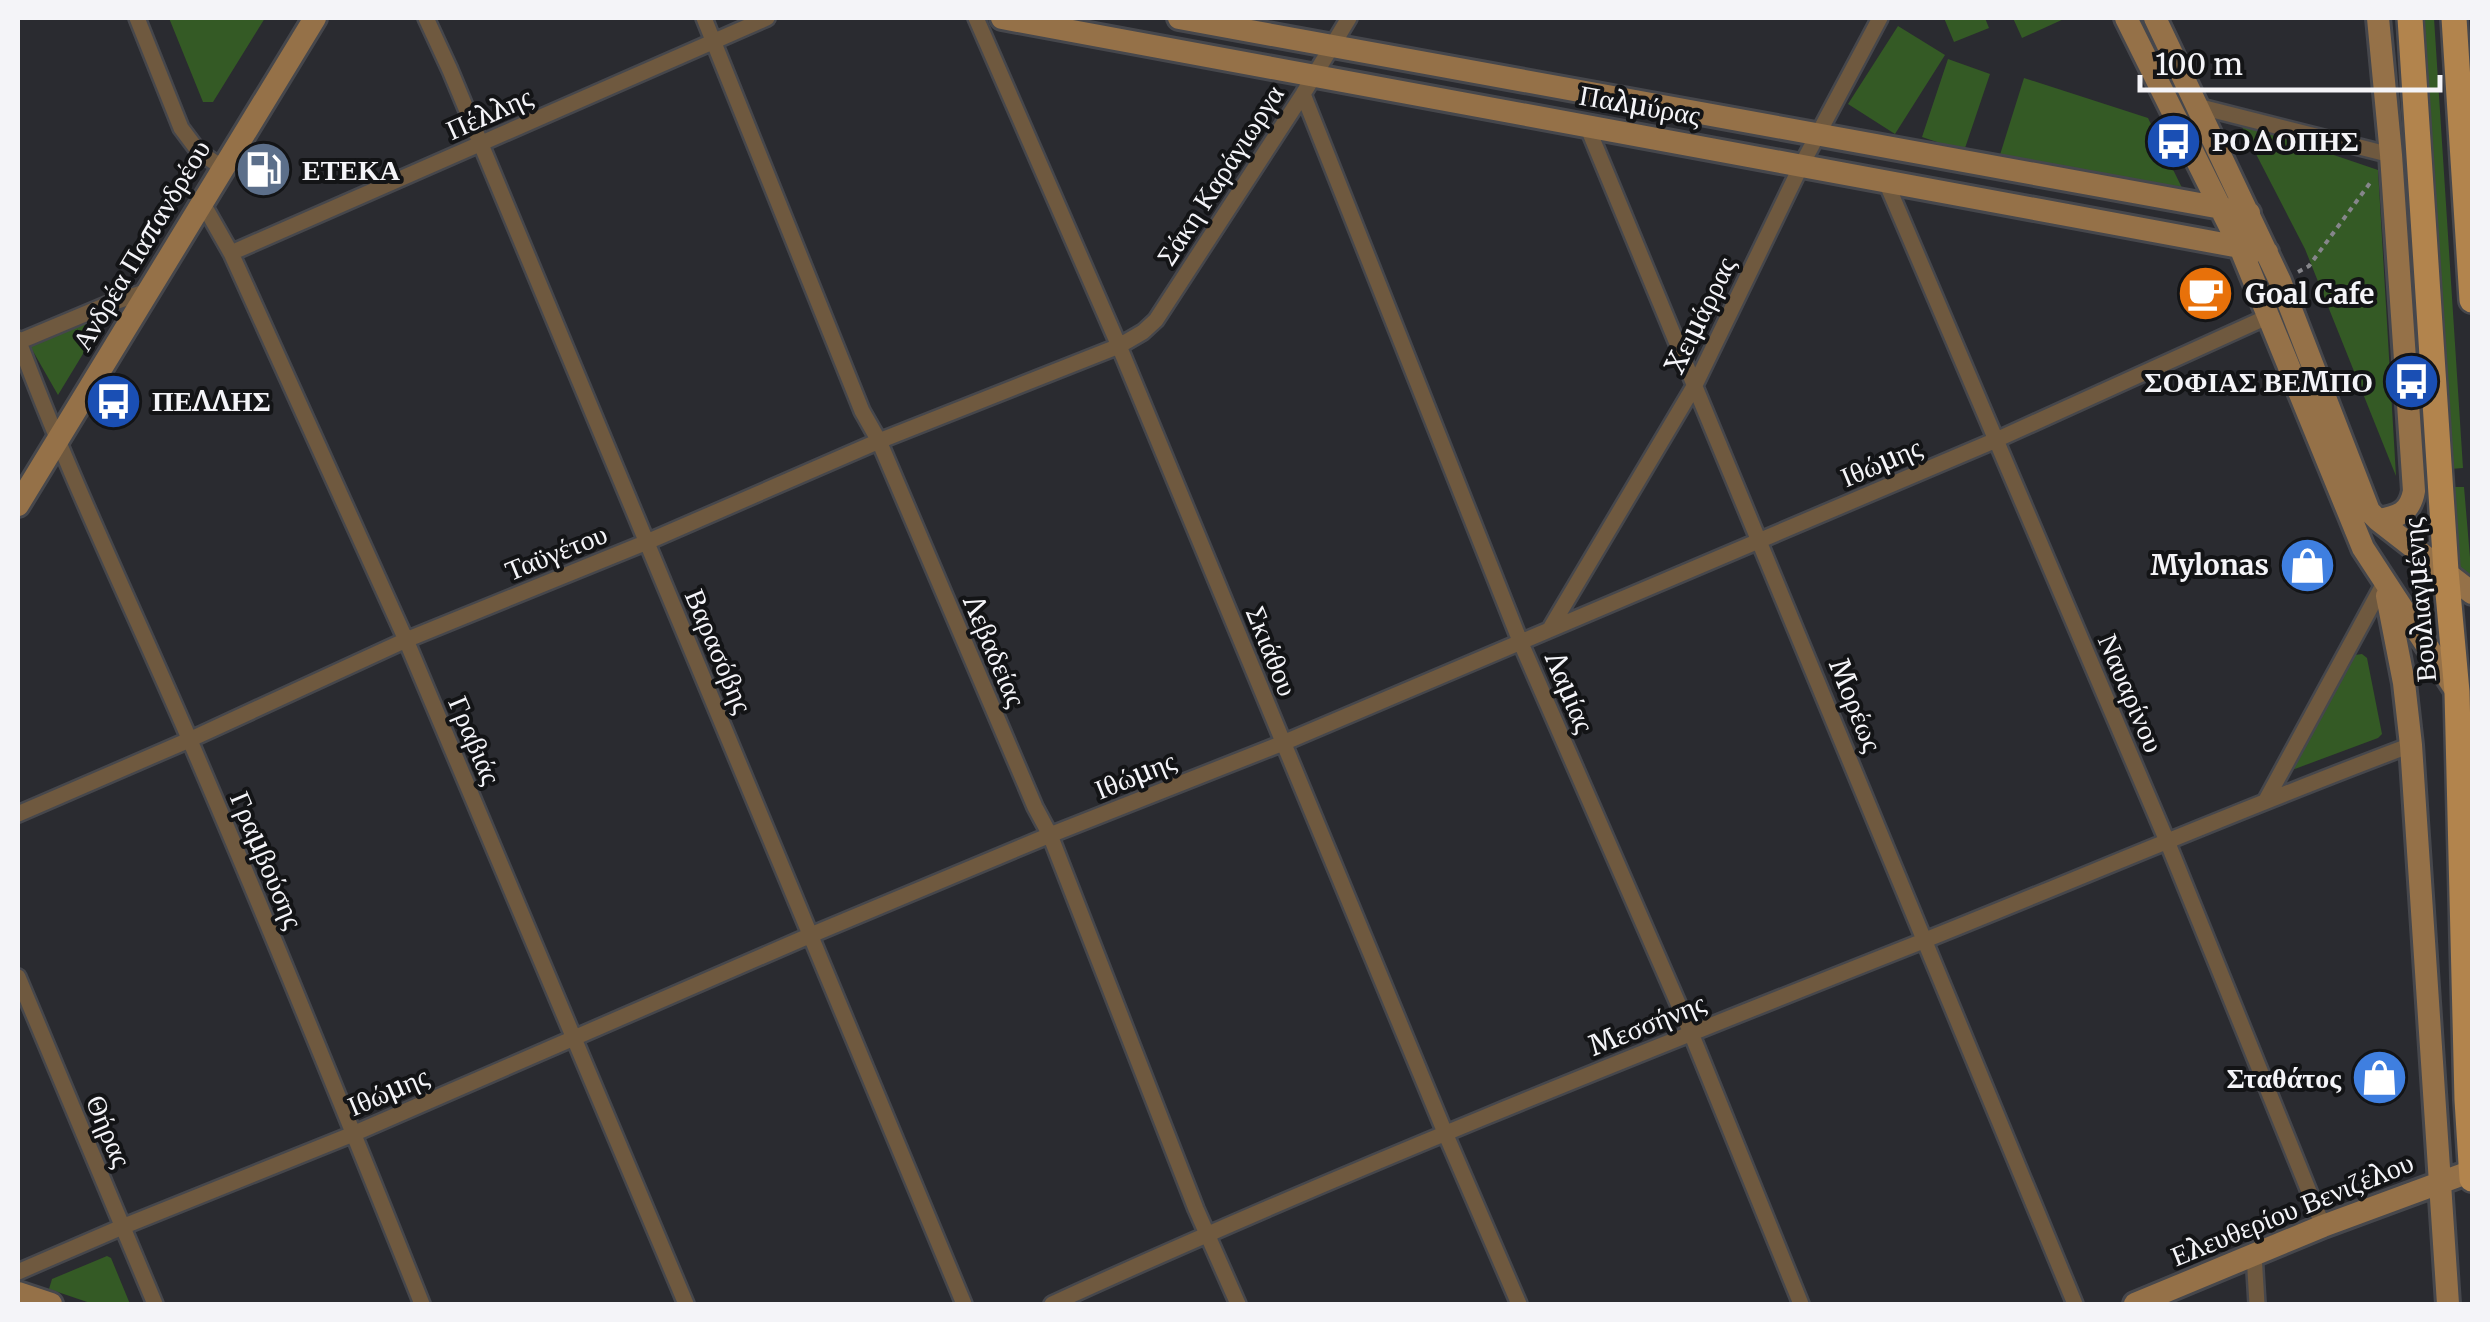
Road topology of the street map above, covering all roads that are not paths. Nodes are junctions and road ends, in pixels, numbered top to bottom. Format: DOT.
graph roads {
  1 [pos="137,18"];
  2 [pos="315,18"];
  3 [pos="426,18"];
  4 [pos="704,18"];
  5 [pos="767,18"];
  6 [pos="976,18"];
  7 [pos="1002,18"];
  8 [pos="1180,18"];
  9 [pos="1349,18"];
  10 [pos="1880,18"];
  11 [pos="2126,18"];
  12 [pos="2156,18"];
  13 [pos="2378,18"];
  14 [pos="2410,18"];
  15 [pos="2454,18"];
  16 [pos="713,42"];
  17 [pos="1331,45"];
  18 [pos="1308,85"];
  19 [pos="2198,106"];
  20 [pos="1587,126"];
  21 [pos="1817,135"];
  22 [pos="480,144"];
  23 [pos="2391,155"];
  24 [pos="1801,166"];
  25 [pos="223,168"];
  26 [pos="1886,182"];
  27 [pos="202,202"];
  28 [pos="2220,209"];
  29 [pos="2249,213"];
  30 [pos="2240,247"];
  31 [pos="2267,252"];
  32 [pos="231,253"];
  33 [pos="148,291"];
  34 [pos="2472,300"];
  35 [pos="2267,317"];
  36 [pos="18,341"];
  37 [pos="1119,346"];
  38 [pos="1696,383"];
  39 [pos="58,438"];
  40 [pos="1996,440"];
  41 [pos="879,441"];
  42 [pos="18,504"];
  43 [pos="2378,520"];
  44 [pos="1762,540"];
  45 [pos="647,542"];
  46 [pos="2446,571"];
  47 [pos="2384,583"];
  48 [pos="2472,593"];
  49 [pos="1552,627"];
  50 [pos="406,640"];
  51 [pos="1520,641"];
  52 [pos="2457,692"];
  53 [pos="190,740"];
  54 [pos="1283,742"];
  55 [pos="2410,745"];
  56 [pos="2266,800"];
  57 [pos="18,814"];
  58 [pos="1050,835"];
  59 [pos="2166,840"];
  60 [pos="811,935"];
  61 [pos="1924,940"];
  62 [pos="18,977"];
  63 [pos="1690,1033"];
  64 [pos="572,1040"];
  65 [pos="354,1134"];
  66 [pos="1446,1135"];
  67 [pos="2472,1171"];
  68 [pos="2472,1179"];
  69 [pos="2439,1183"];
  70 [pos="2323,1226"];
  71 [pos="122,1227"];
  72 [pos="1208,1233"];
  73 [pos="2254,1254"];
  74 [pos="18,1272"];
  75 [pos="18,1293"];
  76 [pos="51,1304"];
  77 [pos="155,1304"];
  78 [pos="422,1304"];
  79 [pos="686,1304"];
  80 [pos="964,1304"];
  81 [pos="1052,1304"];
  82 [pos="1238,1304"];
  83 [pos="1519,1304"];
  84 [pos="1801,1304"];
  85 [pos="2075,1304"];
  86 [pos="2135,1304"];
  87 [pos="2258,1304"];
  88 [pos="2448,1304"];
  1 -- 25 [label="street"];
  2 -- 25 [label="main road, Ανδρέα Παπανδρέου"];
  3 -- 22 [label="street, Βαρασόβης"];
  4 -- 16 [label="street, Λεβαδείας"];
  5 -- 16 [label="street, Πέλλης"];
  6 -- 37 [label="street, Σκιάθου"];
  7 -- 18 [label="main road, Παλμύρας"];
  8 -- 17 [label="main road, Παλμύρας"];
  9 -- 17 [label="street, Σάκη Καράγιωργα"];
  10 -- 21 [label="street, Χειμάρρας"];
  11 -- 28 [label="main road"];
  12 -- 19 [label="main road"];
  13 -- 23 [label="main road"];
  14 -- 46 [label="main road, Βουλιαγμένης"];
  15 -- 34 [label="main road"];
  16 -- 22 [label="street, Πέλλης"];
  16 -- 41 [label="street, Λεβαδείας"];
  17 -- 18 [label="street, Σάκη Καράγιωργα"];
  17 -- 21 [label="main road, Παλμύρας"];
  18 -- 20 [label="main road, Παλμύρας"];
  18 -- 37 [label="street, Σάκη Καράγιωργα"];
  18 -- 51 [label="street, Λαμίας"];
  19 -- 23 [label="street"];
  19 -- 29 [label="main road"];
  20 -- 24 [label="main road, Παλμύρας"];
  20 -- 38 [label="street, Μορέως"];
  21 -- 24 [label="street, Χειμάρρας"];
  21 -- 28 [label="main road, Παλμύρας"];
  22 -- 32 [label="street, Πέλλης"];
  22 -- 45 [label="street, Βαρασόβης"];
  23 -- 43 [label="main road"];
  24 -- 26 [label="main road, Παλμύρας"];
  24 -- 38 [label="street, Χειμάρρας"];
  25 -- 27 [label="main road, Ανδρέα Παπανδρέου"];
  26 -- 30 [label="main road, Παλμύρας"];
  26 -- 40 [label="street, Ναυαρίνου"];
  27 -- 32 [label="street, Γραβιάς"];
  27 -- 33 [label="main road, Ανδρέα Παπανδρέου"];
  28 -- 29 [label="main road, Παλμύρας"];
  28 -- 30 [label="main road"];
  29 -- 31 [label="main road"];
  30 -- 31 [label="main road, Παλμύρας"];
  30 -- 35 [label="main road"];
  31 -- 43 [label="main road"];
  32 -- 50 [label="street, Γραβιάς"];
  33 -- 36 [label="street"];
  33 -- 39 [label="main road, Ανδρέα Παπανδρέου"];
  35 -- 40 [label="street, Ιθώμης"];
  35 -- 47 [label="main road"];
  36 -- 39 [label="street, Γραμβούσης"];
  37 -- 41 [label="street, Ταϋγέτου"];
  37 -- 54 [label="street, Σκιάθου"];
  38 -- 44 [label="street, Μορέως"];
  38 -- 49 [label="street, Χειμάρρας"];
  39 -- 42 [label="main road, Ανδρέα Παπανδρέου"];
  39 -- 53 [label="street, Γραμβούσης"];
  40 -- 44 [label="street, Ιθώμης"];
  40 -- 59 [label="street, Ναυαρίνου"];
  41 -- 45 [label="street, Ταϋγέτου"];
  41 -- 58 [label="street, Λεβαδείας"];
  43 -- 46 [label="main road"];
  44 -- 49 [label="street, Ιθώμης"];
  44 -- 61 [label="street, Μορέως"];
  45 -- 50 [label="street, Ταϋγέτου"];
  45 -- 60 [label="street, Βαρασόβης"];
  46 -- 48 [label="main road"];
  46 -- 52 [label="main road, Βουλιαγμένης"];
  47 -- 52 [label="main road"];
  47 -- 55 [label="main road"];
  47 -- 56 [label="street"];
  49 -- 51 [label="street, Ιθώμης"];
  50 -- 53 [label="street, Ταϋγέτου"];
  50 -- 64 [label="street, Γραβιάς"];
  51 -- 54 [label="street, Ιθώμης"];
  51 -- 63 [label="street, Λαμίας"];
  52 -- 67 [label="main road, Βουλιαγμένης"];
  53 -- 57 [label="street, Ταϋγέτου"];
  53 -- 65 [label="street, Γραμβούσης"];
  54 -- 58 [label="street, Ιθώμης"];
  54 -- 66 [label="street, Σκιάθου"];
  55 -- 56 [label="street, Μεσσήνης"];
  55 -- 69 [label="main road"];
  56 -- 59 [label="street, Μεσσήνης"];
  58 -- 60 [label="street, Ιθώμης"];
  58 -- 72 [label="street, Λεβαδείας"];
  59 -- 61 [label="street, Μεσσήνης"];
  59 -- 70 [label="street, Ναυαρίνου"];
  60 -- 64 [label="street, Ιθώμης"];
  60 -- 80 [label="street, Βαρασόβης"];
  61 -- 63 [label="street, Μεσσήνης"];
  61 -- 85 [label="street, Μορέως"];
  62 -- 71 [label="street, Θήρας"];
  63 -- 66 [label="street, Μεσσήνης"];
  63 -- 84 [label="street, Λαμίας"];
  64 -- 65 [label="street, Ιθώμης"];
  64 -- 79 [label="street, Γραβιάς"];
  65 -- 71 [label="street, Ιθώμης"];
  65 -- 78 [label="street, Γραμβούσης"];
  66 -- 72 [label="street, Μεσσήνης"];
  66 -- 83 [label="street, Σκιάθου"];
  67 -- 68 [label="main road, Βουλιαγμένης"];
  67 -- 69 [label="main road, Ελευθερίου Βενιζέλου"];
  69 -- 70 [label="main road, Ελευθερίου Βενιζέλου"];
  69 -- 88 [label="main road"];
  70 -- 73 [label="main road, Ελευθερίου Βενιζέλου"];
  71 -- 74 [label="street, Ιθώμης"];
  71 -- 77 [label="street, Θήρας"];
  72 -- 81 [label="street, Μεσσήνης"];
  72 -- 82 [label="street, Λεβαδείας"];
  73 -- 86 [label="main road, Ελευθερίου Βενιζέλου"];
  73 -- 87 [label="street"];
  75 -- 76 [label="main road"];
}
